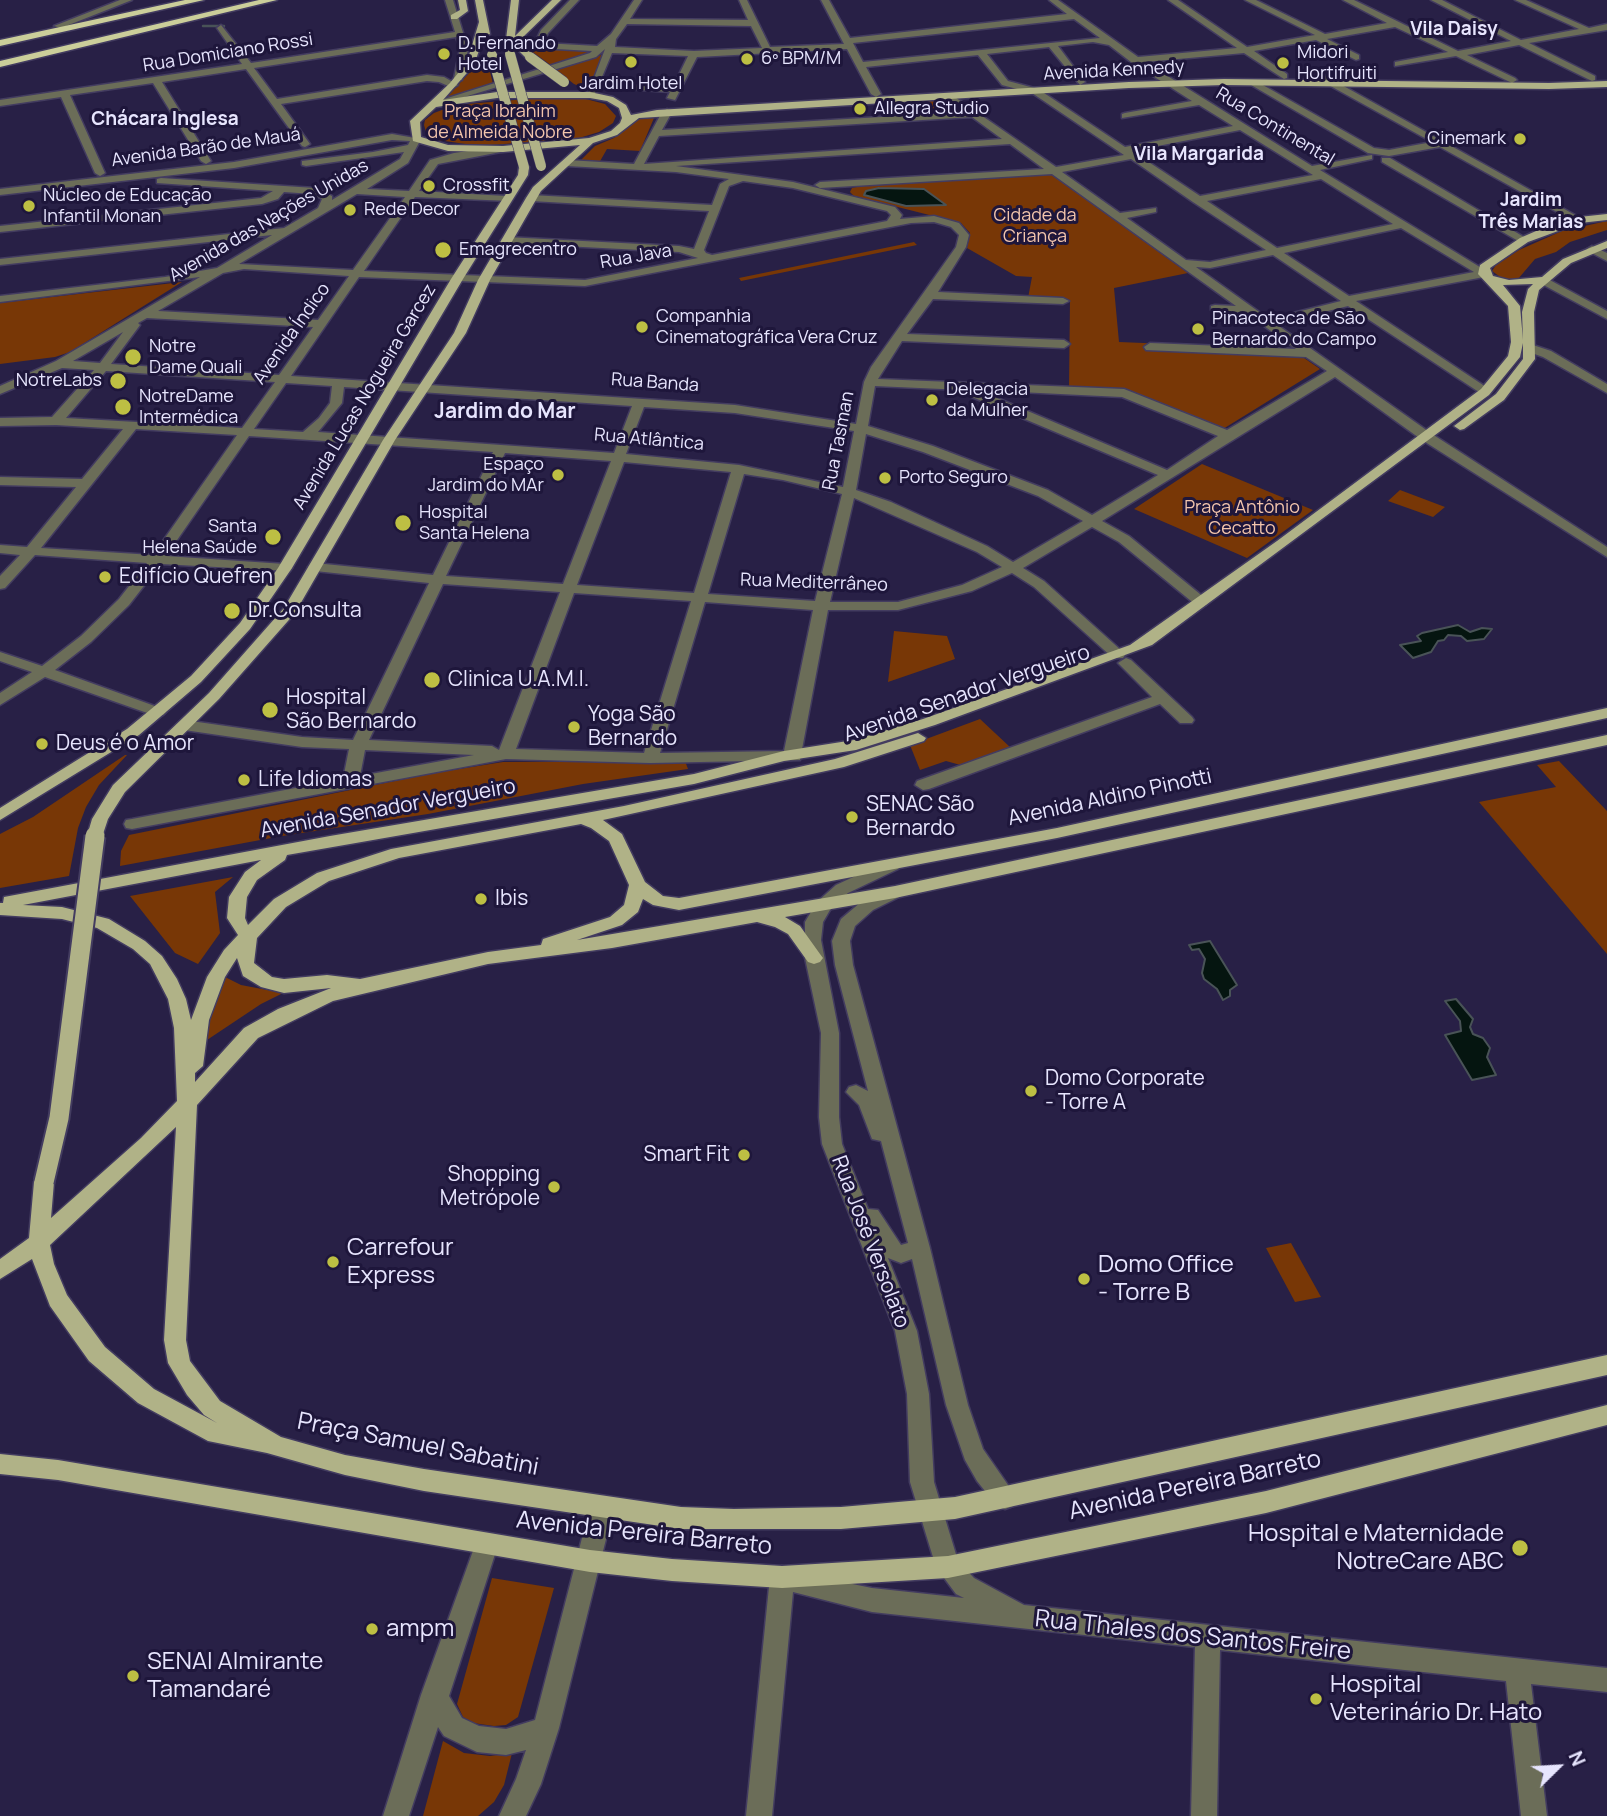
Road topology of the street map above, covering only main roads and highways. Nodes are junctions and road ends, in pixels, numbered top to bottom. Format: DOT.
graph roads {
  1 [pos="170,0"];
  2 [pos="178,0"];
  3 [pos="199,0"];
  4 [pos="212,0"];
  5 [pos="231,0"];
  6 [pos="250,0"];
  7 [pos="272,0"];
  8 [pos="462,0"];
  9 [pos="515,0"];
  10 [pos="557,0"];
  11 [pos="479,3"];
  12 [pos="153,6"];
  13 [pos="454,16"];
  14 [pos="482,23"];
  15 [pos="0,41"];
  16 [pos="93,42"];
  17 [pos="0,52"];
  18 [pos="0,64"];
  19 [pos="1606,83"];
  20 [pos="590,95"];
  21 [pos="877,97"];
  22 [pos="437,104"];
  23 [pos="623,107"];
  24 [pos="667,110"];
  25 [pos="625,123"];
  26 [pos="590,141"];
  27 [pos="534,193"];
  28 [pos="1607,217"];
  29 [pos="1607,244"];
  30 [pos="1487,276"];
  31 [pos="1542,280"];
  32 [pos="1432,440"];
  33 [pos="1122,659"];
  34 [pos="1607,713"];
  35 [pos="1607,740"];
  36 [pos="544,804"];
  37 [pos="624,811"];
  38 [pos="0,815"];
  39 [pos="583,819"];
  40 [pos="619,844"];
  41 [pos="288,850"];
  42 [pos="638,885"];
  43 [pos="0,903"];
  44 [pos="236,904"];
  45 [pos="0,909"];
  46 [pos="265,917"];
  47 [pos="753,918"];
  48 [pos="248,935"];
  49 [pos="526,952"];
  50 [pos="814,958"];
  51 [pos="361,985"];
  52 [pos="187,1104"];
  53 [pos="39,1242"];
  54 [pos="0,1270"];
  55 [pos="1607,1365"];
  56 [pos="1607,1416"];
  57 [pos="275,1446"];
  58 [pos="0,1464"];
  59 [pos="602,1507"];
  1 -- 12 [label="highway"];
  2 -- 12 [label="highway"];
  3 -- 15 [label="highway"];
  4 -- 17 [label="highway"];
  5 -- 17 [label="highway"];
  6 -- 16 [label="highway"];
  7 -- 16 [label="highway"];
  8 -- 13 [label="main road"];
  9 -- 27 [label="main road, bridge"];
  10 -- 20 [label="main road, bridge"];
  11 -- 14 [label="main road, Avenida Lucas Nogueira Garcez"];
  12 -- 15 [label="highway"];
  14 -- 22 [label="main road"];
  14 -- 38 [label="main road, Avenida Lucas Nogueira Garcez, bridge"];
  16 -- 18 [label="highway"];
  19 -- 21 [label="main road, Avenida Kennedy"];
  19 -- 21 [label="main road, Avenida Kennedy"];
  20 -- 22 [label="main road"];
  20 -- 23 [label="main road"];
  21 -- 24 [label="main road, Avenida Kennedy"];
  22 -- 26 [label="main road"];
  23 -- 24 [label="main road, Avenida Kennedy"];
  23 -- 25 [label="main road"];
  24 -- 25 [label="main road, Avenida Kennedy"];
  25 -- 26 [label="main road"];
  26 -- 27 [label="main road"];
  27 -- 53 [label="main road, bridge"];
  28 -- 30 [label="main road"];
  29 -- 31 [label="main road, Avenida Senador Vergueiro"];
  30 -- 31 [label="main road"];
  30 -- 32 [label="main road, Avenida Senador Vergueiro"];
  31 -- 32 [label="main road, Avenida Senador Vergueiro"];
  32 -- 33 [label="main road, Avenida Senador Vergueiro"];
  32 -- 33 [label="main road, Avenida Senador Vergueiro"];
  33 -- 36 [label="main road, Avenida Senador Vergueiro"];
  33 -- 37 [label="main road, Avenida Senador Vergueiro"];
  34 -- 42 [label="main road, Avenida Aldino Pinotti"];
  35 -- 47 [label="main road"];
  36 -- 39 [label="main road"];
  36 -- 41 [label="main road, Avenida Senador Vergueiro"];
  37 -- 39 [label="main road, Avenida Senador Vergueiro"];
  37 -- 40 [label="main road"];
  39 -- 40 [label="main road"];
  39 -- 46 [label="main road, Avenida Senador Vergueiro"];
  40 -- 42 [label="main road"];
  41 -- 43 [label="main road, Avenida Senador Vergueiro"];
  41 -- 44 [label="main road"];
  42 -- 49 [label="main road"];
  44 -- 46 [label="main road"];
  44 -- 48 [label="main road"];
  45 -- 52 [label="main road, Praça Samuel Sabatini"];
  46 -- 48 [label="main road, Avenida Senador Vergueiro"];
  47 -- 49 [label="main road"];
  47 -- 50 [label="main road"];
  48 -- 51 [label="main road"];
  48 -- 52 [label="main road, Avenida Senador Vergueiro"];
  49 -- 51 [label="main road"];
  51 -- 52 [label="main road"];
  52 -- 53 [label="main road"];
  52 -- 57 [label="main road, Praça Samuel Sabatini"];
  53 -- 54 [label="main road"];
  53 -- 57 [label="main road"];
  55 -- 59 [label="main road, Avenida Pereira Barreto"];
  56 -- 58 [label="main road, Avenida Pereira Barreto"];
  57 -- 59 [label="main road, Praça Samuel Sabatini"];
}
